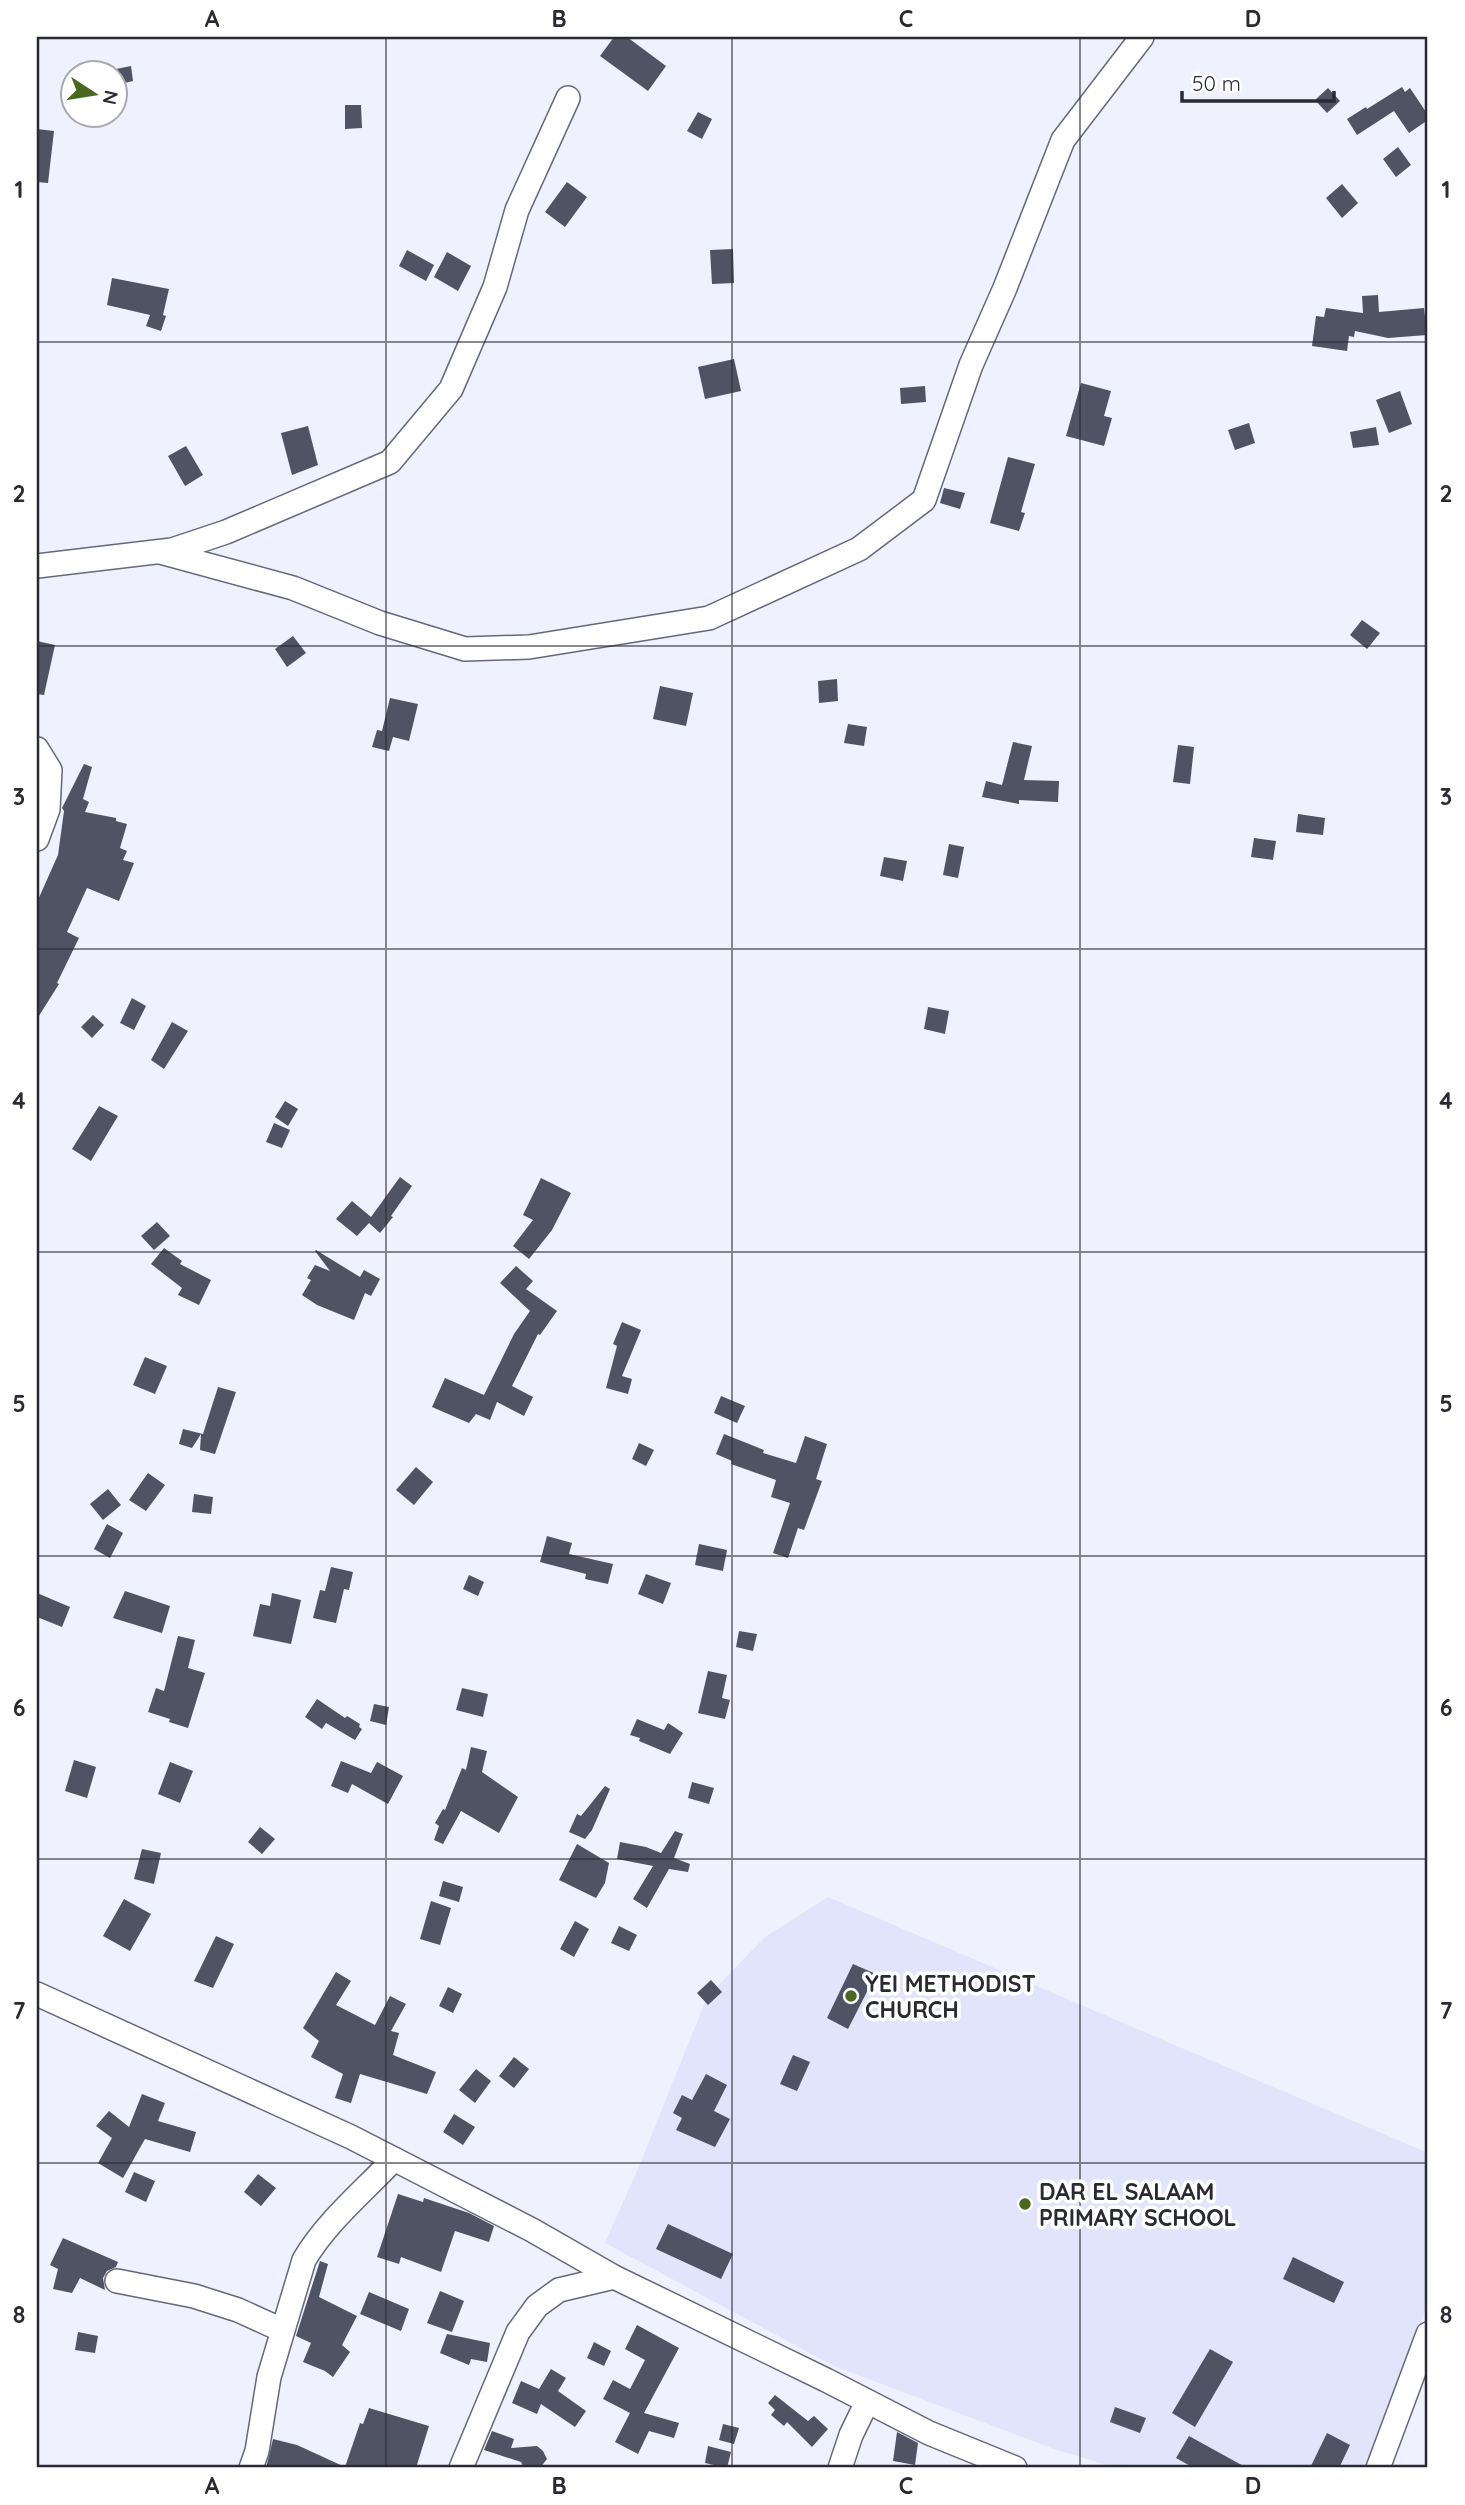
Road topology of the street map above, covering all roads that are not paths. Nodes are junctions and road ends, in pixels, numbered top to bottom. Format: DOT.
graph roads {
  1 [pos="1142,37"];
  2 [pos="568,97"];
  3 [pos="160,552"];
  4 [pos="37,566"];
  5 [pos="37,749"];
  6 [pos="37,839"];
  7 [pos="37,1994"];
  8 [pos="394,2159"];
  9 [pos="614,2277"];
  10 [pos="117,2281"];
  11 [pos="282,2330"];
  12 [pos="1428,2334"];
  13 [pos="867,2402"];
  14 [pos="251,2468"];
  15 [pos="461,2468"];
  16 [pos="841,2468"];
  17 [pos="1015,2468"];
  18 [pos="1378,2468"];
  1 -- 3 [label="street"];
  2 -- 3 [label="street"];
  3 -- 4 [label="street"];
  5 -- 6 [label="street"];
  7 -- 8 [label="street"];
  8 -- 9 [label="street"];
  8 -- 11 [label="street"];
  9 -- 13 [label="street"];
  9 -- 15 [label="street"];
  10 -- 11 [label="street"];
  11 -- 14 [label="street"];
  12 -- 18 [label="street"];
  13 -- 16 [label="street"];
  13 -- 17 [label="street"];
}
